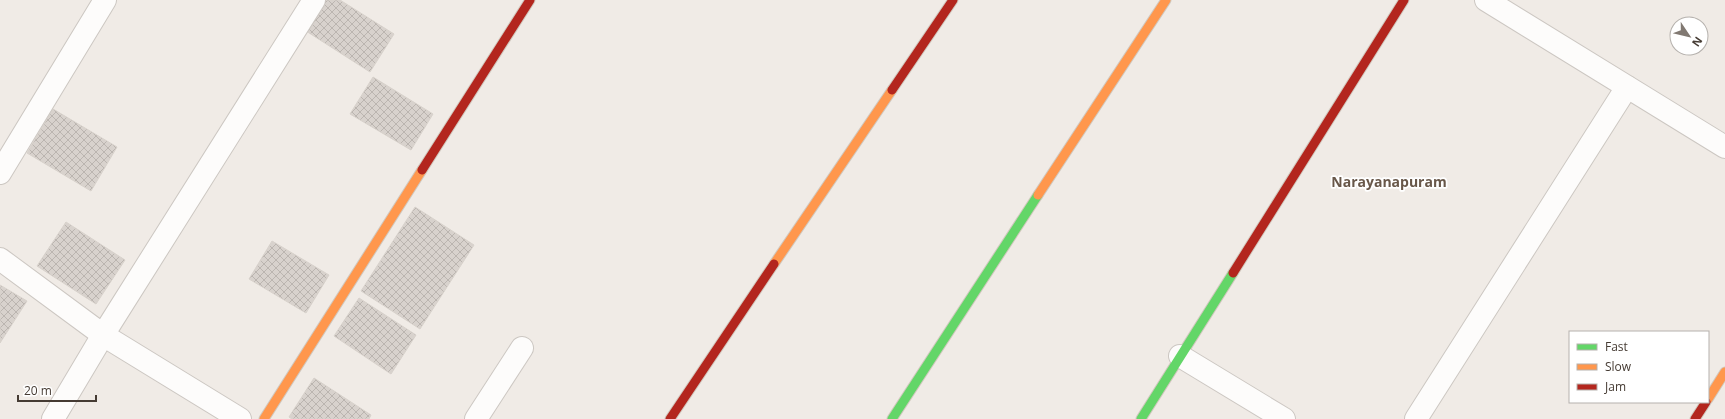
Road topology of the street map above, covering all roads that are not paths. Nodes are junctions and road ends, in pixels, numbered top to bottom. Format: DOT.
graph roads {
  1 [pos="105,0"];
  2 [pos="314,0"];
  3 [pos="530,0"];
  4 [pos="952,0"];
  5 [pos="1166,0"];
  6 [pos="1404,0"];
  7 [pos="1486,0"];
  8 [pos="1627,87"];
  9 [pos="1725,147"];
  10 [pos="0,173"];
  11 [pos="0,259"];
  12 [pos="103,335"];
  13 [pos="522,348"];
  14 [pos="1180,356"];
  15 [pos="1725,372"];
  16 [pos="1709,397"];
  17 [pos="1705,403"];
  18 [pos="53,419"];
  19 [pos="240,419"];
  20 [pos="264,419"];
  21 [pos="476,419"];
  22 [pos="670,419"];
  23 [pos="892,419"];
  24 [pos="1141,419"];
  25 [pos="1284,419"];
  26 [pos="1416,419"];
  27 [pos="1695,419"];
  1 -- 10 [label="street"];
  2 -- 12 [label="street"];
  3 -- 20 [label="street"];
  4 -- 22 [label="street"];
  5 -- 23 [label="street"];
  6 -- 14 [label="street"];
  7 -- 8 [label="street"];
  8 -- 9 [label="street"];
  8 -- 26 [label="street"];
  11 -- 12 [label="street"];
  12 -- 18 [label="street"];
  12 -- 19 [label="street"];
  13 -- 21 [label="street"];
  14 -- 24 [label="street"];
  14 -- 25 [label="street"];
  15 -- 16 [label="street"];
  17 -- 27 [label="street"];
}
